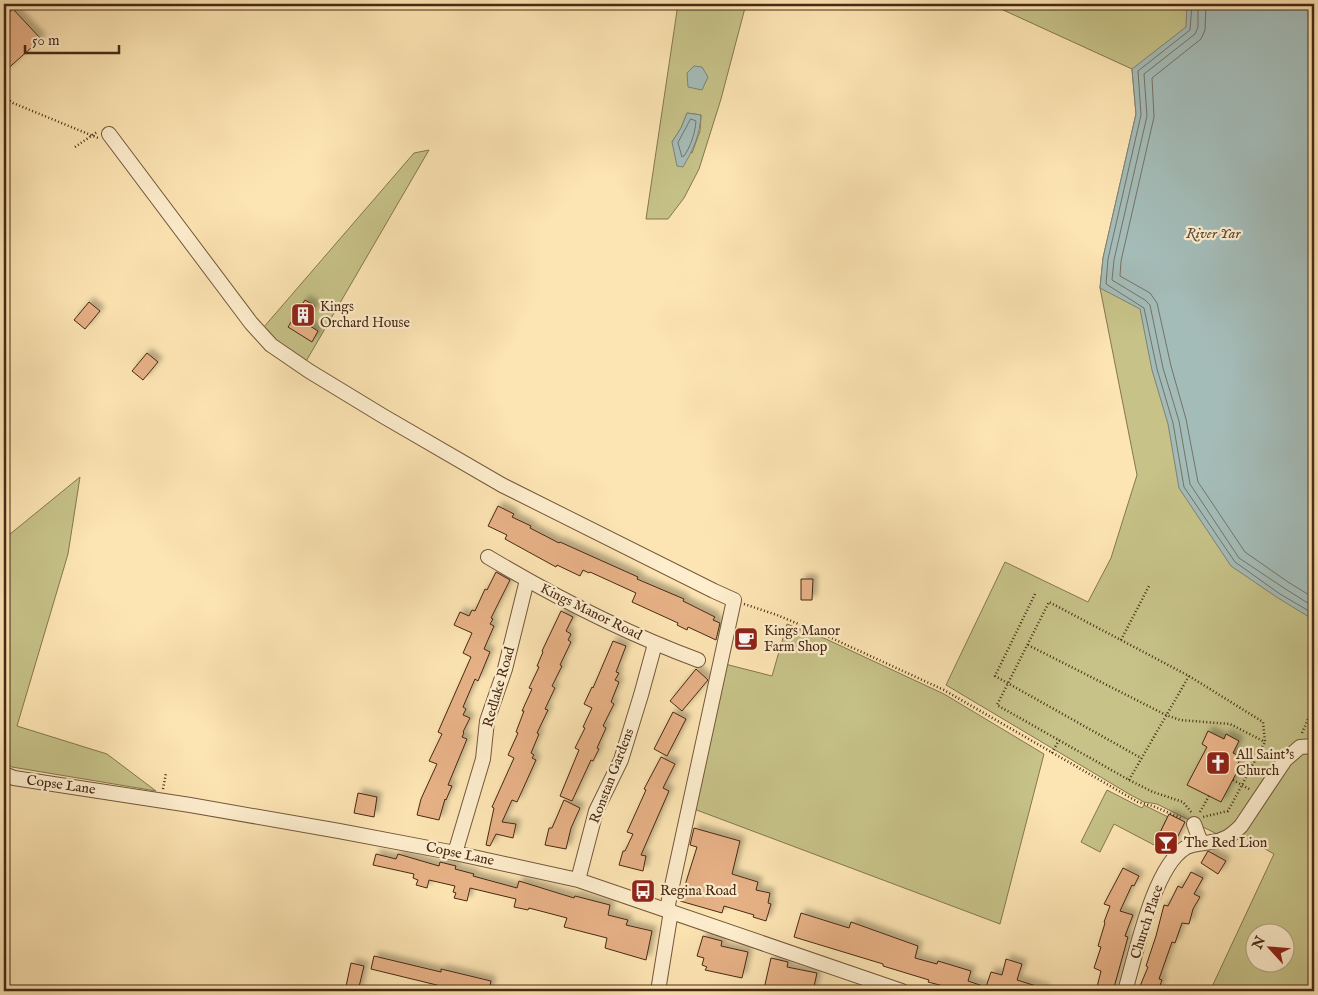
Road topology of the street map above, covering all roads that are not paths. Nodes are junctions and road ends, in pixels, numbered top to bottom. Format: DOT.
graph roads {
  1 [pos="104,132"];
  2 [pos="488,557"];
  3 [pos="527,580"];
  4 [pos="654,644"];
  5 [pos="698,660"];
  6 [pos="1314,746"];
  7 [pos="4,774"];
  8 [pos="1195,821"];
  9 [pos="1201,843"];
  10 [pos="456,852"];
  11 [pos="578,880"];
  12 [pos="669,910"];
  13 [pos="658,991"];
  14 [pos="902,991"];
  15 [pos="1125,991"];
  1 -- 12 [label="street"];
  2 -- 3 [label="street, Kings Manor Road"];
  3 -- 4 [label="street, Kings Manor Road"];
  3 -- 10 [label="street, Redlake Road"];
  4 -- 5 [label="street, Kings Manor Road"];
  4 -- 11 [label="street, Ronstan Gardens"];
  6 -- 9 [label="street, Church Place"];
  7 -- 10 [label="street, Copse Lane"];
  8 -- 9 [label="street"];
  9 -- 15 [label="street, Church Place"];
  10 -- 11 [label="street, Copse Lane"];
  11 -- 12 [label="street, Copse Lane"];
  12 -- 13 [label="street"];
  12 -- 14 [label="street, Copse Lane"];
}
